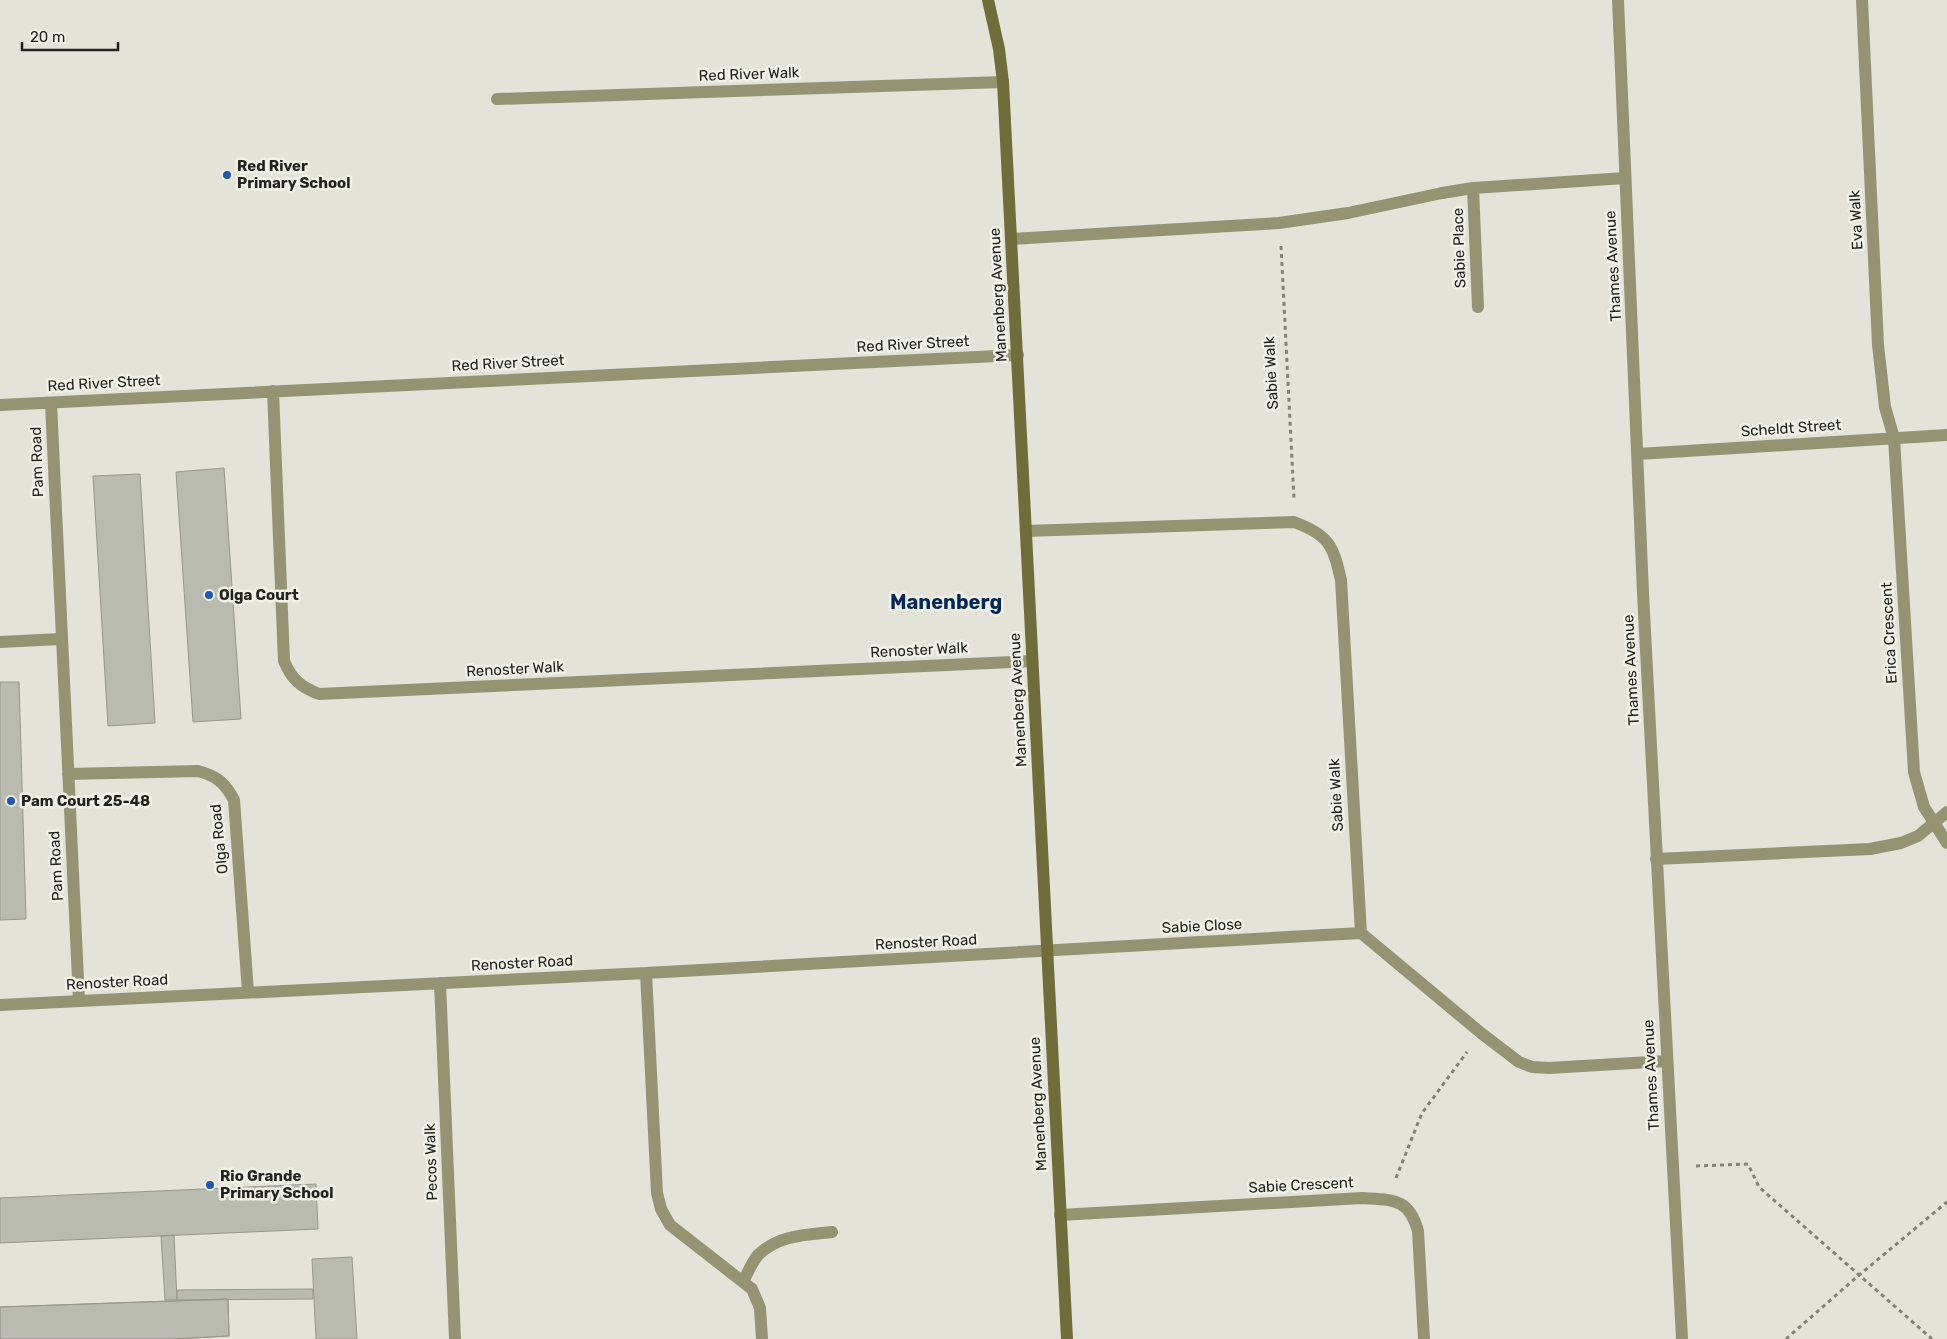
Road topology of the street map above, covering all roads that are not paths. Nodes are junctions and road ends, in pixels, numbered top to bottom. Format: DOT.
graph roads {
  1 [pos="988,0"];
  2 [pos="1618,0"];
  3 [pos="1862,0"];
  4 [pos="1003,82"];
  5 [pos="497,99"];
  6 [pos="1625,178"];
  7 [pos="1473,188"];
  8 [pos="1011,239"];
  9 [pos="1478,307"];
  10 [pos="1018,356"];
  11 [pos="273,391"];
  12 [pos="51,402"];
  13 [pos="0,404"];
  14 [pos="1947,435"];
  15 [pos="1894,438"];
  16 [pos="1638,454"];
  17 [pos="1026,532"];
  18 [pos="61,640"];
  19 [pos="0,642"];
  20 [pos="1032,661"];
  21 [pos="68,774"];
  22 [pos="1947,812"];
  23 [pos="1933,822"];
  24 [pos="1947,843"];
  25 [pos="1656,859"];
  26 [pos="1361,933"];
  27 [pos="1045,952"];
  28 [pos="646,973"];
  29 [pos="440,984"];
  30 [pos="248,992"];
  31 [pos="79,1001"];
  32 [pos="0,1005"];
  33 [pos="1666,1061"];
  34 [pos="1060,1214"];
  35 [pos="832,1232"];
  36 [pos="743,1282"];
  37 [pos="455,1339"];
  38 [pos="762,1339"];
  39 [pos="1067,1339"];
  40 [pos="1424,1339"];
  41 [pos="1682,1339"];
  1 -- 4 [label="street, Manenberg Avenue"];
  2 -- 6 [label="street, Thames Avenue"];
  3 -- 15 [label="street, Eva Walk"];
  4 -- 5 [label="street, Red River Walk"];
  4 -- 8 [label="street, Manenberg Avenue"];
  6 -- 7 [label="street"];
  6 -- 16 [label="street, Thames Avenue"];
  7 -- 8 [label="street"];
  7 -- 9 [label="street, Sabie Place"];
  8 -- 10 [label="street, Manenberg Avenue"];
  10 -- 11 [label="street, Red River Street"];
  10 -- 17 [label="street, Manenberg Avenue"];
  11 -- 12 [label="street, Red River Street"];
  11 -- 20 [label="street, Renoster Walk"];
  12 -- 13 [label="street, Red River Street"];
  12 -- 18 [label="street, Pam Road"];
  14 -- 15 [label="street, Scheldt Street"];
  15 -- 16 [label="street, Scheldt Street"];
  15 -- 23 [label="street, Erica Crescent"];
  16 -- 25 [label="street, Thames Avenue"];
  17 -- 20 [label="street, Manenberg Avenue"];
  17 -- 26 [label="street, Sabie Walk"];
  18 -- 19 [label="street"];
  18 -- 21 [label="street, Pam Road"];
  20 -- 27 [label="street, Manenberg Avenue"];
  21 -- 30 [label="street, Olga Road"];
  21 -- 31 [label="street, Pam Road"];
  22 -- 23 [label="street"];
  23 -- 24 [label="street, Erica Crescent"];
  23 -- 25 [label="street"];
  25 -- 33 [label="street, Thames Avenue"];
  26 -- 27 [label="street, Sabie Close"];
  26 -- 33 [label="street"];
  27 -- 28 [label="street, Renoster Road"];
  27 -- 34 [label="street, Manenberg Avenue"];
  28 -- 29 [label="street, Renoster Road"];
  28 -- 36 [label="street"];
  29 -- 30 [label="street, Renoster Road"];
  29 -- 37 [label="street, Pecos Walk"];
  30 -- 31 [label="street, Renoster Road"];
  31 -- 32 [label="street, Renoster Road"];
  33 -- 41 [label="street, Thames Avenue"];
  34 -- 39 [label="street, Manenberg Avenue"];
  34 -- 40 [label="street, Sabie Crescent"];
  35 -- 36 [label="street"];
  36 -- 38 [label="street"];
}
